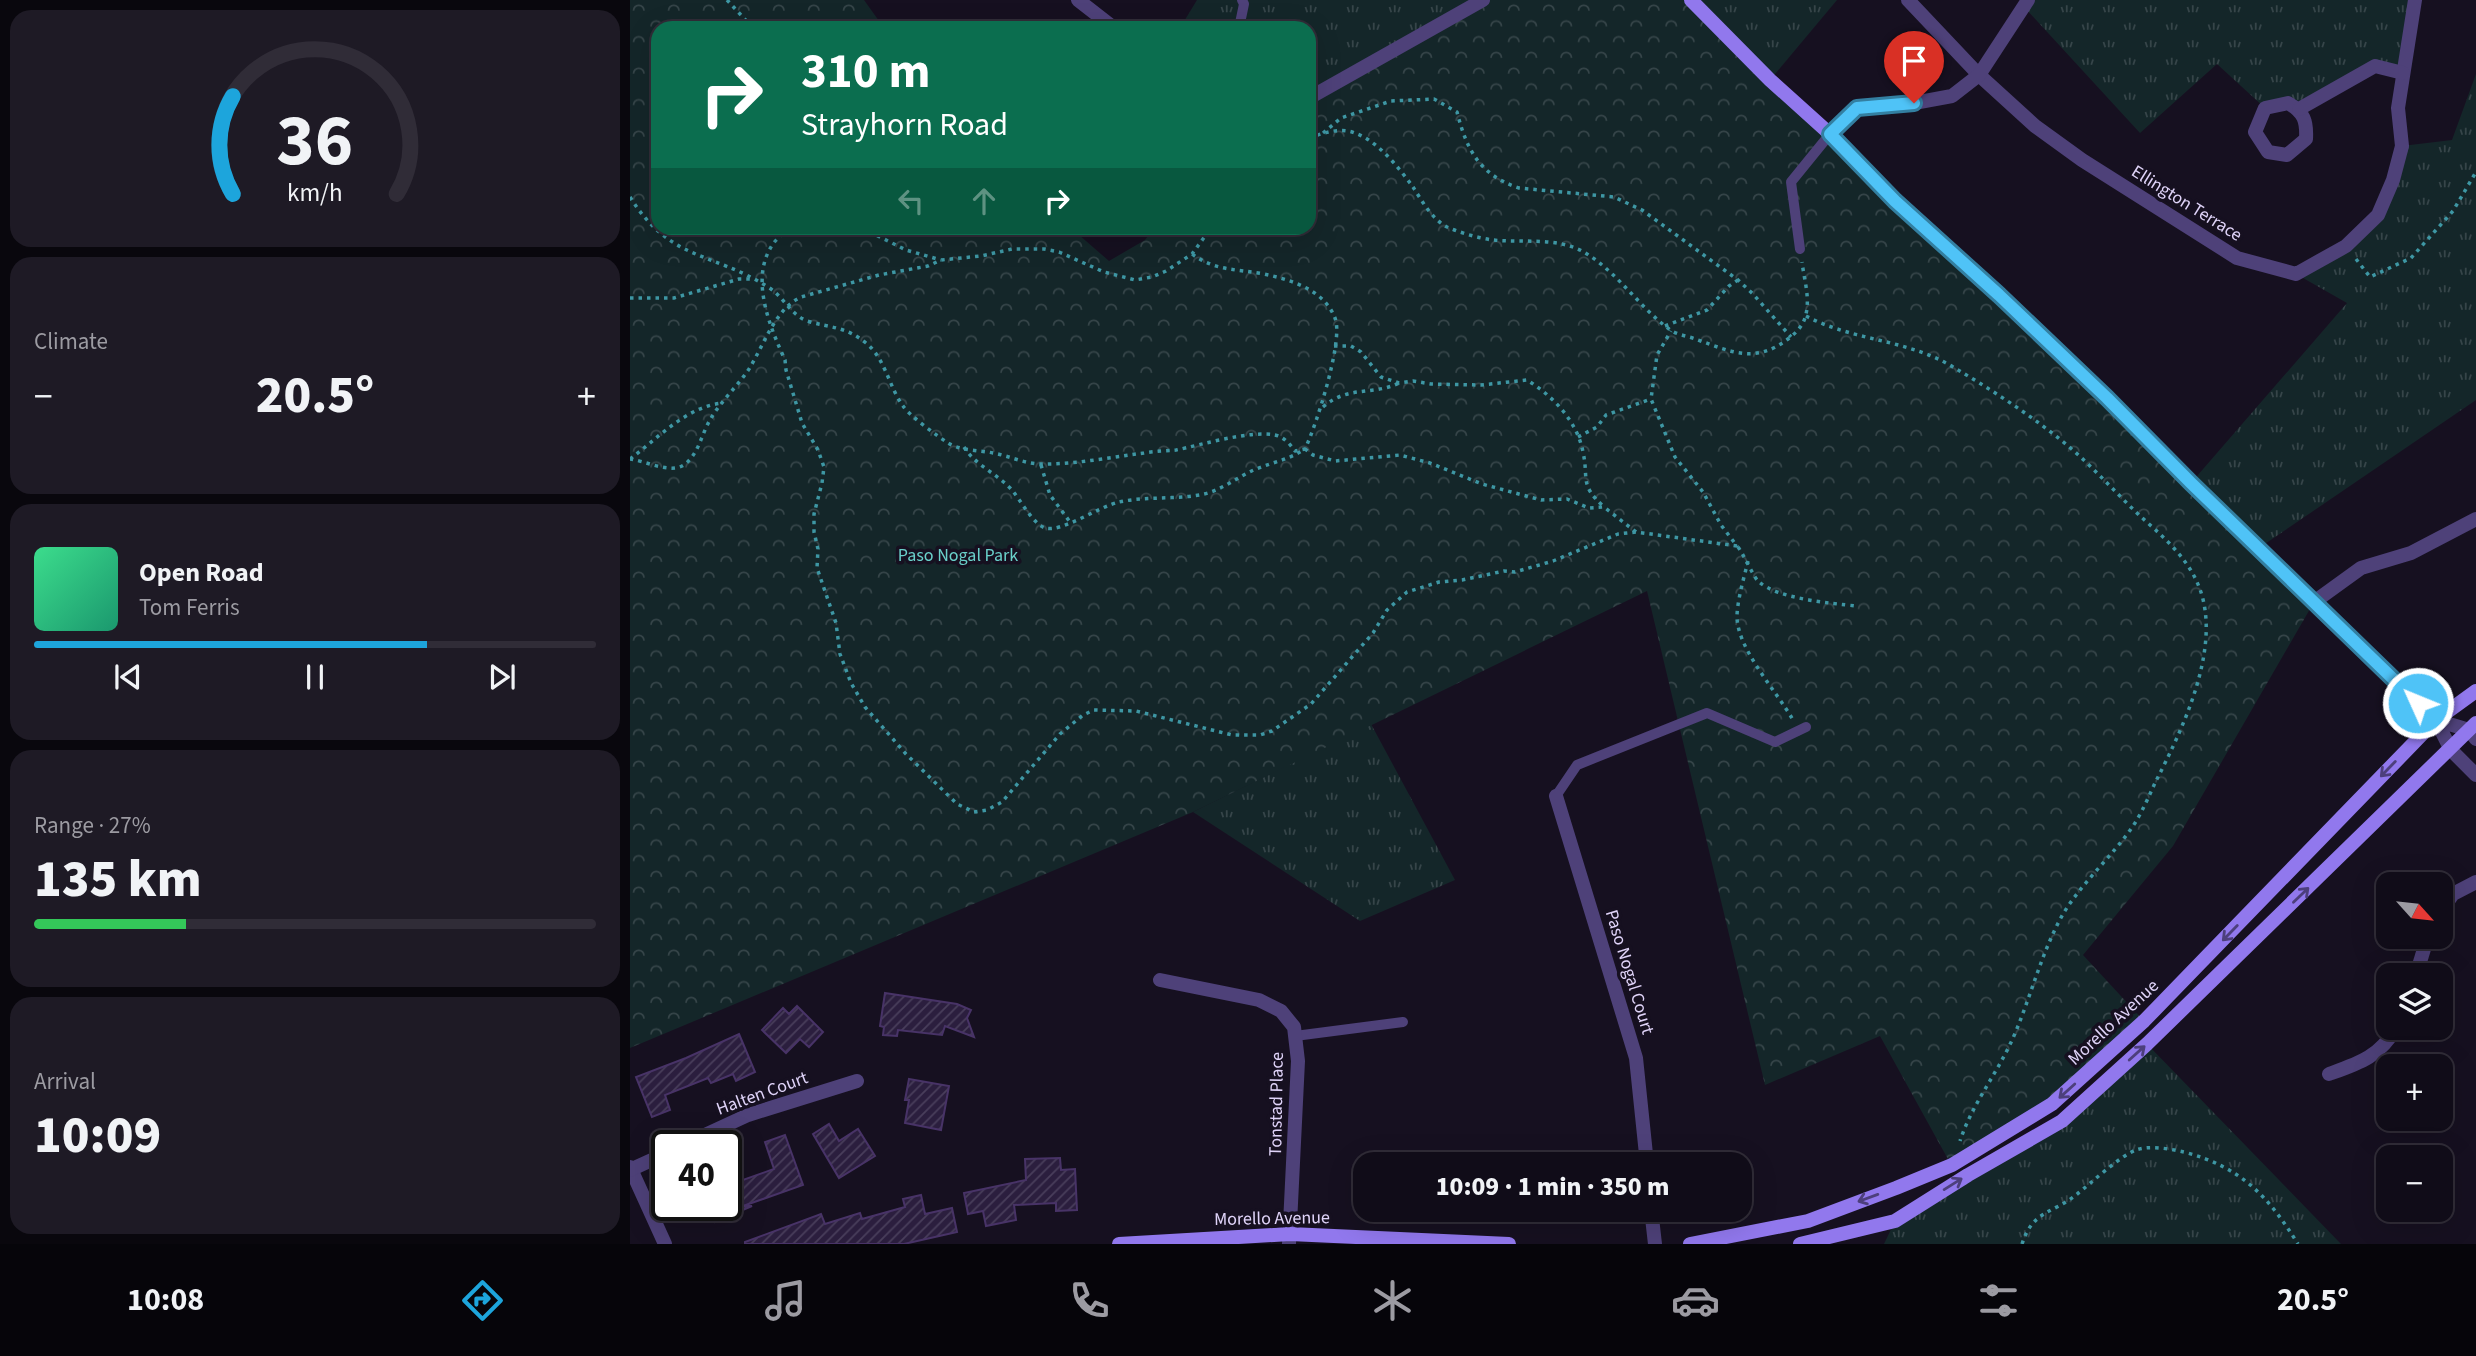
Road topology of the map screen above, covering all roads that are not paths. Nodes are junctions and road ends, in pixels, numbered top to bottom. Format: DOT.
graph roads {
  1 [pos="1078,0"];
  2 [pos="1242,0"];
  3 [pos="1483,0"];
  4 [pos="1691,0"];
  5 [pos="1908,0"];
  6 [pos="2028,0"];
  7 [pos="2414,0"];
  8 [pos="1105,21"];
  9 [pos="1240,21"];
  10 [pos="2403,73"];
  11 [pos="1979,75"];
  12 [pos="1316,93"];
  13 [pos="2299,110"];
  14 [pos="1830,134"];
  15 [pos="1800,249"];
  16 [pos="2476,519"];
  17 [pos="2314,602"];
  18 [pos="2476,691"];
  19 [pos="2436,720"];
  20 [pos="1802,729"];
  21 [pos="2474,731"];
  22 [pos="2451,750"];
  23 [pos="2476,775"];
  24 [pos="1556,796"];
  25 [pos="2476,882"];
  26 [pos="2454,893"];
  27 [pos="1160,980"];
  28 [pos="1402,1022"];
  29 [pos="1295,1036"];
  30 [pos="2389,1040"];
  31 [pos="2329,1074"];
  32 [pos="857,1081"];
  33 [pos="716,1130"];
  34 [pos="1646,1152"];
  35 [pos="651,1160"];
  36 [pos="630,1169"];
  37 [pos="1652,1222"];
  38 [pos="1290,1239"];
  39 [pos="665,1244"];
  40 [pos="1119,1244"];
  41 [pos="1509,1244"];
  42 [pos="1655,1244"];
  43 [pos="1690,1244"];
  44 [pos="1800,1244"];
  1 -- 8 [label="street"];
  2 -- 9 [label="lane"];
  3 -- 12 [label="street"];
  4 -- 14 [label="street"];
  5 -- 11 [label="street, Ellington Terrace"];
  6 -- 11 [label="street"];
  7 -- 10 [label="street, Ellington Terrace"];
  10 -- 11 [label="street, Ellington Terrace"];
  10 -- 13 [label="street"];
  11 -- 14 [label="street"];
  14 -- 15 [label="lane"];
  14 -- 17 [label="street"];
  16 -- 17 [label="street"];
  17 -- 19 [label="street"];
  18 -- 19 [label="street, Morello Avenue"];
  19 -- 21 [label="street"];
  19 -- 22 [label="street"];
  19 -- 43 [label="street, Morello Avenue, one-way"];
  20 -- 24 [label="lane"];
  21 -- 22 [label="street"];
  22 -- 23 [label="street"];
  44 -- 22 [label="street, one-way"];
  24 -- 34 [label="street, Paso Nogal Court"];
  25 -- 26 [label="street"];
  27 -- 29 [label="street, Tonstad Place"];
  28 -- 29 [label="lane"];
  29 -- 38 [label="street, Tonstad Place"];
  30 -- 31 [label="street"];
  32 -- 33 [label="street, Halten Court"];
  35 -- 36 [label="street"];
  36 -- 39 [label="street"];
  37 -- 42 [label="street"];
  38 -- 40 [label="street, Morello Avenue"];
  38 -- 41 [label="street, Morello Avenue"];
}
